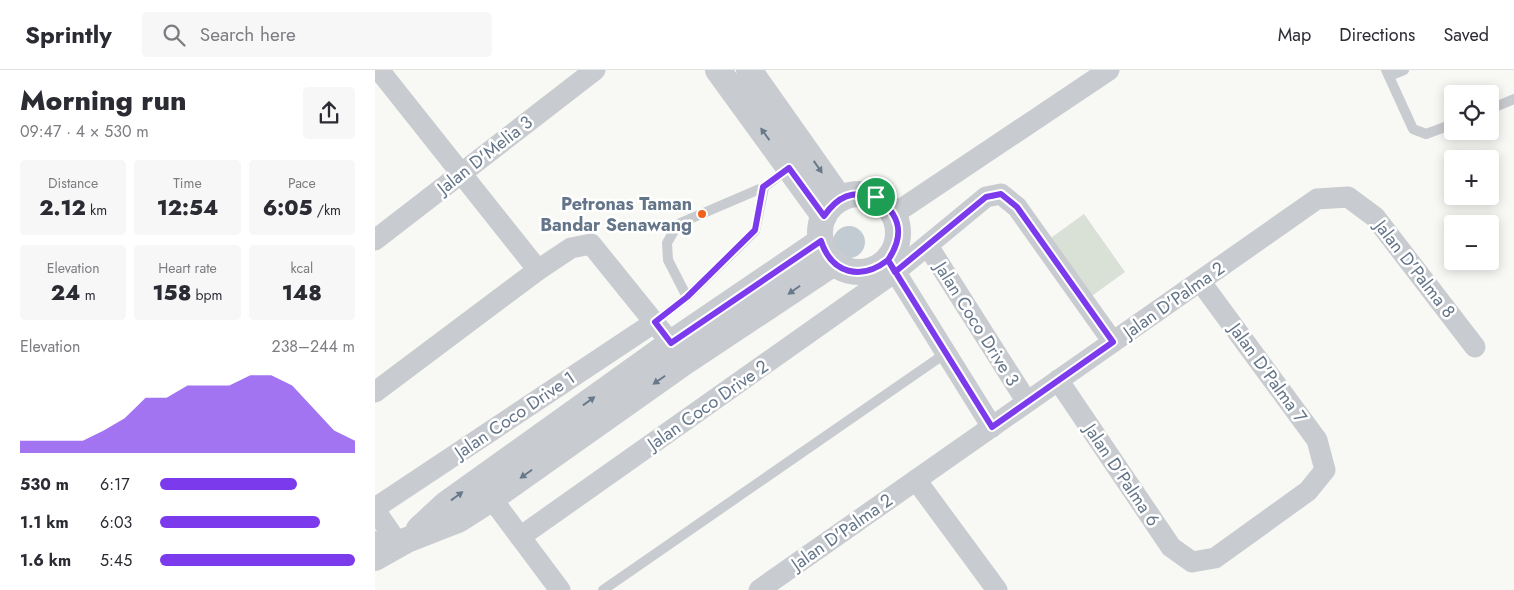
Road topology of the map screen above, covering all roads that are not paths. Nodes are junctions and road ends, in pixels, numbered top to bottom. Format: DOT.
graph roads {
  1 [pos="379,70"];
  2 [pos="595,70"];
  3 [pos="719,70"];
  4 [pos="749,70"];
  5 [pos="1109,70"];
  6 [pos="1404,70"];
  7 [pos="1388,73"];
  8 [pos="1514,99"];
  9 [pos="1499,105"];
  10 [pos="1444,127"];
  11 [pos="789,168"];
  12 [pos="461,174"];
  13 [pos="763,187"];
  14 [pos="1348,198"];
  15 [pos="894,214"];
  16 [pos="828,218"];
  17 [pos="375,240"];
  18 [pos="928,246"];
  19 [pos="835,263"];
  20 [pos="892,266"];
  21 [pos="538,270"];
  22 [pos="1201,281"];
  23 [pos="687,297"];
  24 [pos="655,322"];
  25 [pos="1113,342"];
  26 [pos="671,343"];
  27 [pos="1475,347"];
  28 [pos="946,353"];
  29 [pos="1058,380"];
  30 [pos="375,392"];
  31 [pos="1027,402"];
  32 [pos="992,427"];
  33 [pos="916,480"];
  34 [pos="485,489"];
  35 [pos="375,509"];
  36 [pos="520,537"];
  37 [pos="389,546"];
  38 [pos="1192,562"];
  39 [pos="781,584"];
  40 [pos="560,590"];
  41 [pos="603,590"];
  42 [pos="759,590"];
  43 [pos="997,590"];
  1 -- 12 [label="street"];
  2 -- 12 [label="street, Jalan D'Melia 3"];
  11 -- 3 [label="street, one-way"];
  4 -- 16 [label="street, one-way"];
  5 -- 15 [label="street"];
  6 -- 7 [label="lane"];
  7 -- 10 [label="lane"];
  8 -- 9 [label="lane"];
  11 -- 13 [label="lane"];
  11 -- 16 [label="street"];
  12 -- 17 [label="street, Jalan D'Melia 3"];
  12 -- 21 [label="street"];
  13 -- 23 [label="lane"];
  13 -- 23 [label="lane"];
  14 -- 22 [label="street, Jalan D'Palma 2"];
  14 -- 27 [label="street, Jalan D'Palma 8"];
  15 -- 16 [label="street"];
  15 -- 20 [label="street"];
  16 -- 19 [label="street"];
  16 -- 26 [label="street"];
  18 -- 20 [label="street, Jalan Coco Drive 2"];
  18 -- 25 [label="street, Jalan Coco Drive 2"];
  18 -- 31 [label="street, Jalan Coco Drive 3"];
  19 -- 20 [label="street"];
  19 -- 34 [label="street, one-way"];
  20 -- 28 [label="street"];
  20 -- 36 [label="street, Jalan Coco Drive 2"];
  21 -- 24 [label="street"];
  21 -- 30 [label="street"];
  22 -- 25 [label="street, Jalan D'Palma 2"];
  22 -- 38 [label="street, Jalan D'Palma 7"];
  23 -- 24 [label="lane"];
  24 -- 26 [label="street"];
  24 -- 35 [label="street, Jalan Coco Drive 1"];
  25 -- 29 [label="street, Jalan D'Palma 2"];
  34 -- 26 [label="street, one-way"];
  28 -- 32 [label="street"];
  28 -- 41 [label="lane"];
  29 -- 31 [label="street, Jalan D'Palma 2"];
  29 -- 38 [label="street, Jalan D'Palma 6"];
  31 -- 32 [label="street, Jalan D'Palma 2"];
  32 -- 33 [label="street, Jalan D'Palma 2"];
  33 -- 39 [label="street, Jalan D'Palma 2"];
  33 -- 43 [label="street"];
  34 -- 36 [label="street"];
  34 -- 37 [label="street"];
  35 -- 37 [label="street"];
  36 -- 40 [label="street"];
  39 -- 42 [label="street, Jalan D'Palma 2"];
}
